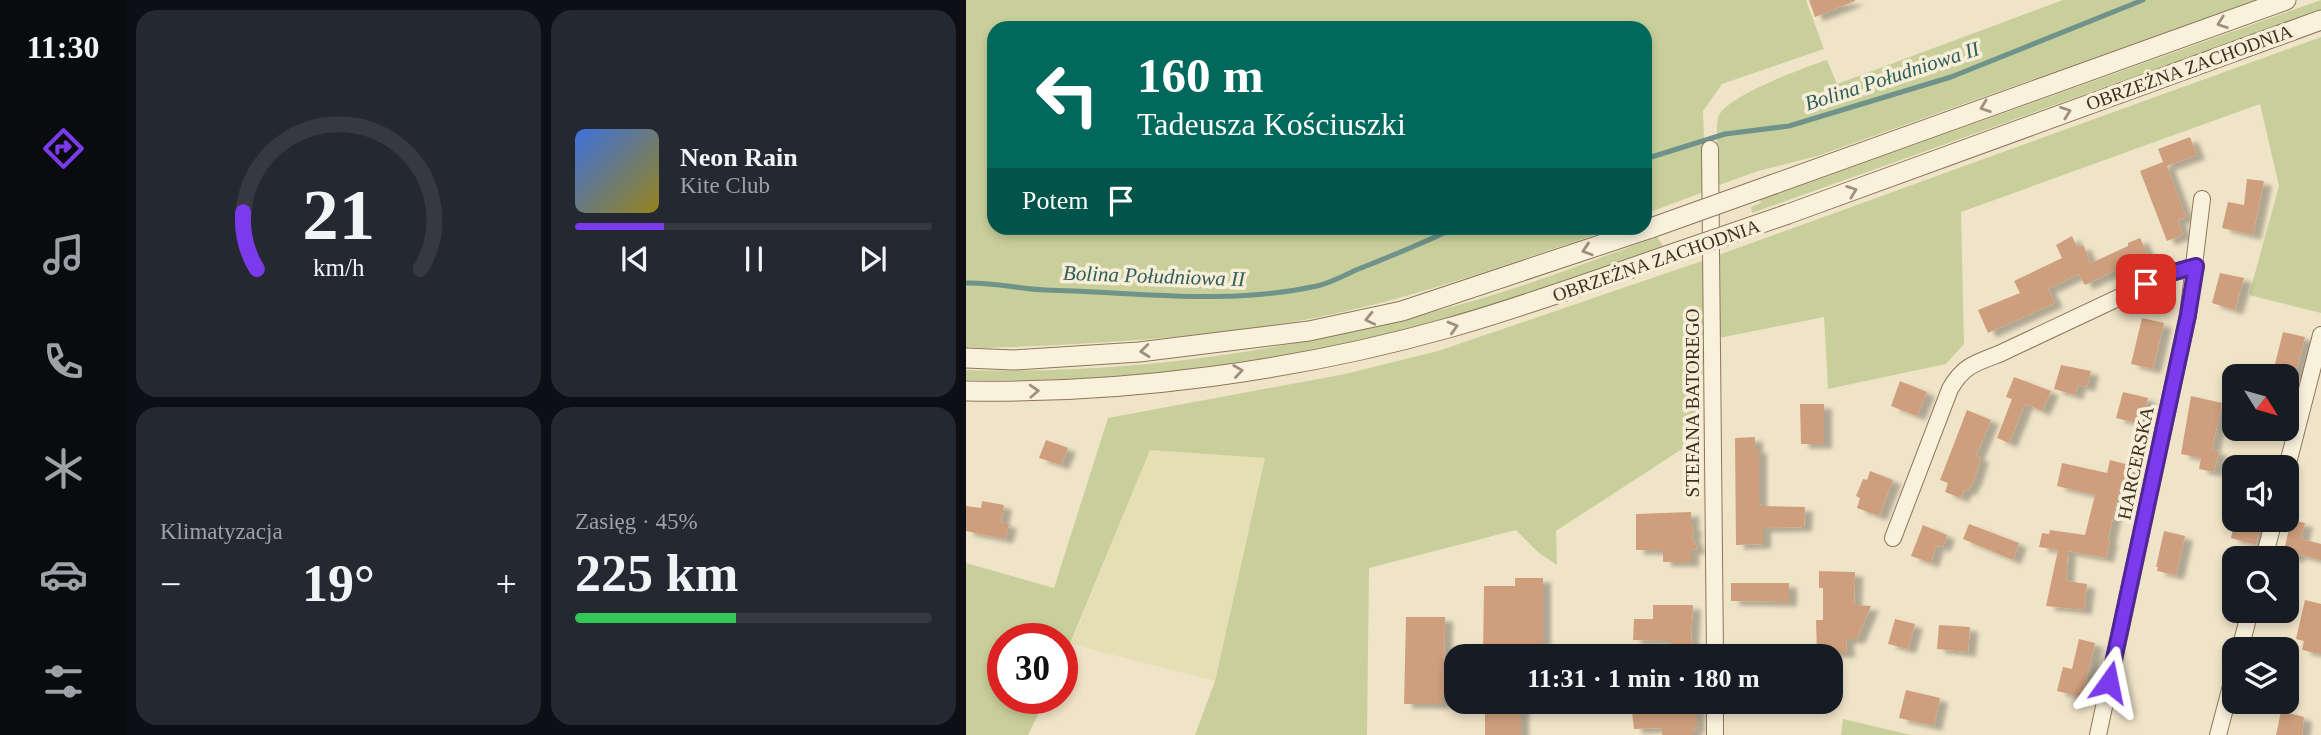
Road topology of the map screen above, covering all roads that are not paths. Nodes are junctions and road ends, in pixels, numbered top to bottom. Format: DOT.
graph roads {
  1 [pos="2286,0"];
  2 [pos="2321,20"];
  3 [pos="1710,149"];
  4 [pos="2202,199"];
  5 [pos="1652,228"];
  6 [pos="1630,235"];
  7 [pos="2196,266"];
  8 [pos="2321,335"];
  9 [pos="966,358"];
  10 [pos="966,391"];
  11 [pos="2290,455"];
  12 [pos="1893,538"];
  13 [pos="1715,644"];
  14 [pos="1715,714"];
  15 [pos="2224,714"];
  16 [pos="1715,735"];
  17 [pos="2098,735"];
  18 [pos="2218,735"];
  1 -- 5 [label="street, OBRZEŻNA ZACHODNIA, one-way, bridge"];
  10 -- 2 [label="street, OBRZEŻNA ZACHODNIA, one-way, bridge"];
  3 -- 13 [label="street, STEFANA BATOREGO"];
  4 -- 7 [label="street, HARCERSKA"];
  6 -- 9 [label="street, OBRZEŻNA ZACHODNIA, one-way, bridge"];
  7 -- 12 [label="street"];
  7 -- 17 [label="street, HARCERSKA"];
  8 -- 11 [label="street"];
  14 -- 16 [label="street"];
  15 -- 18 [label="street"];
}
